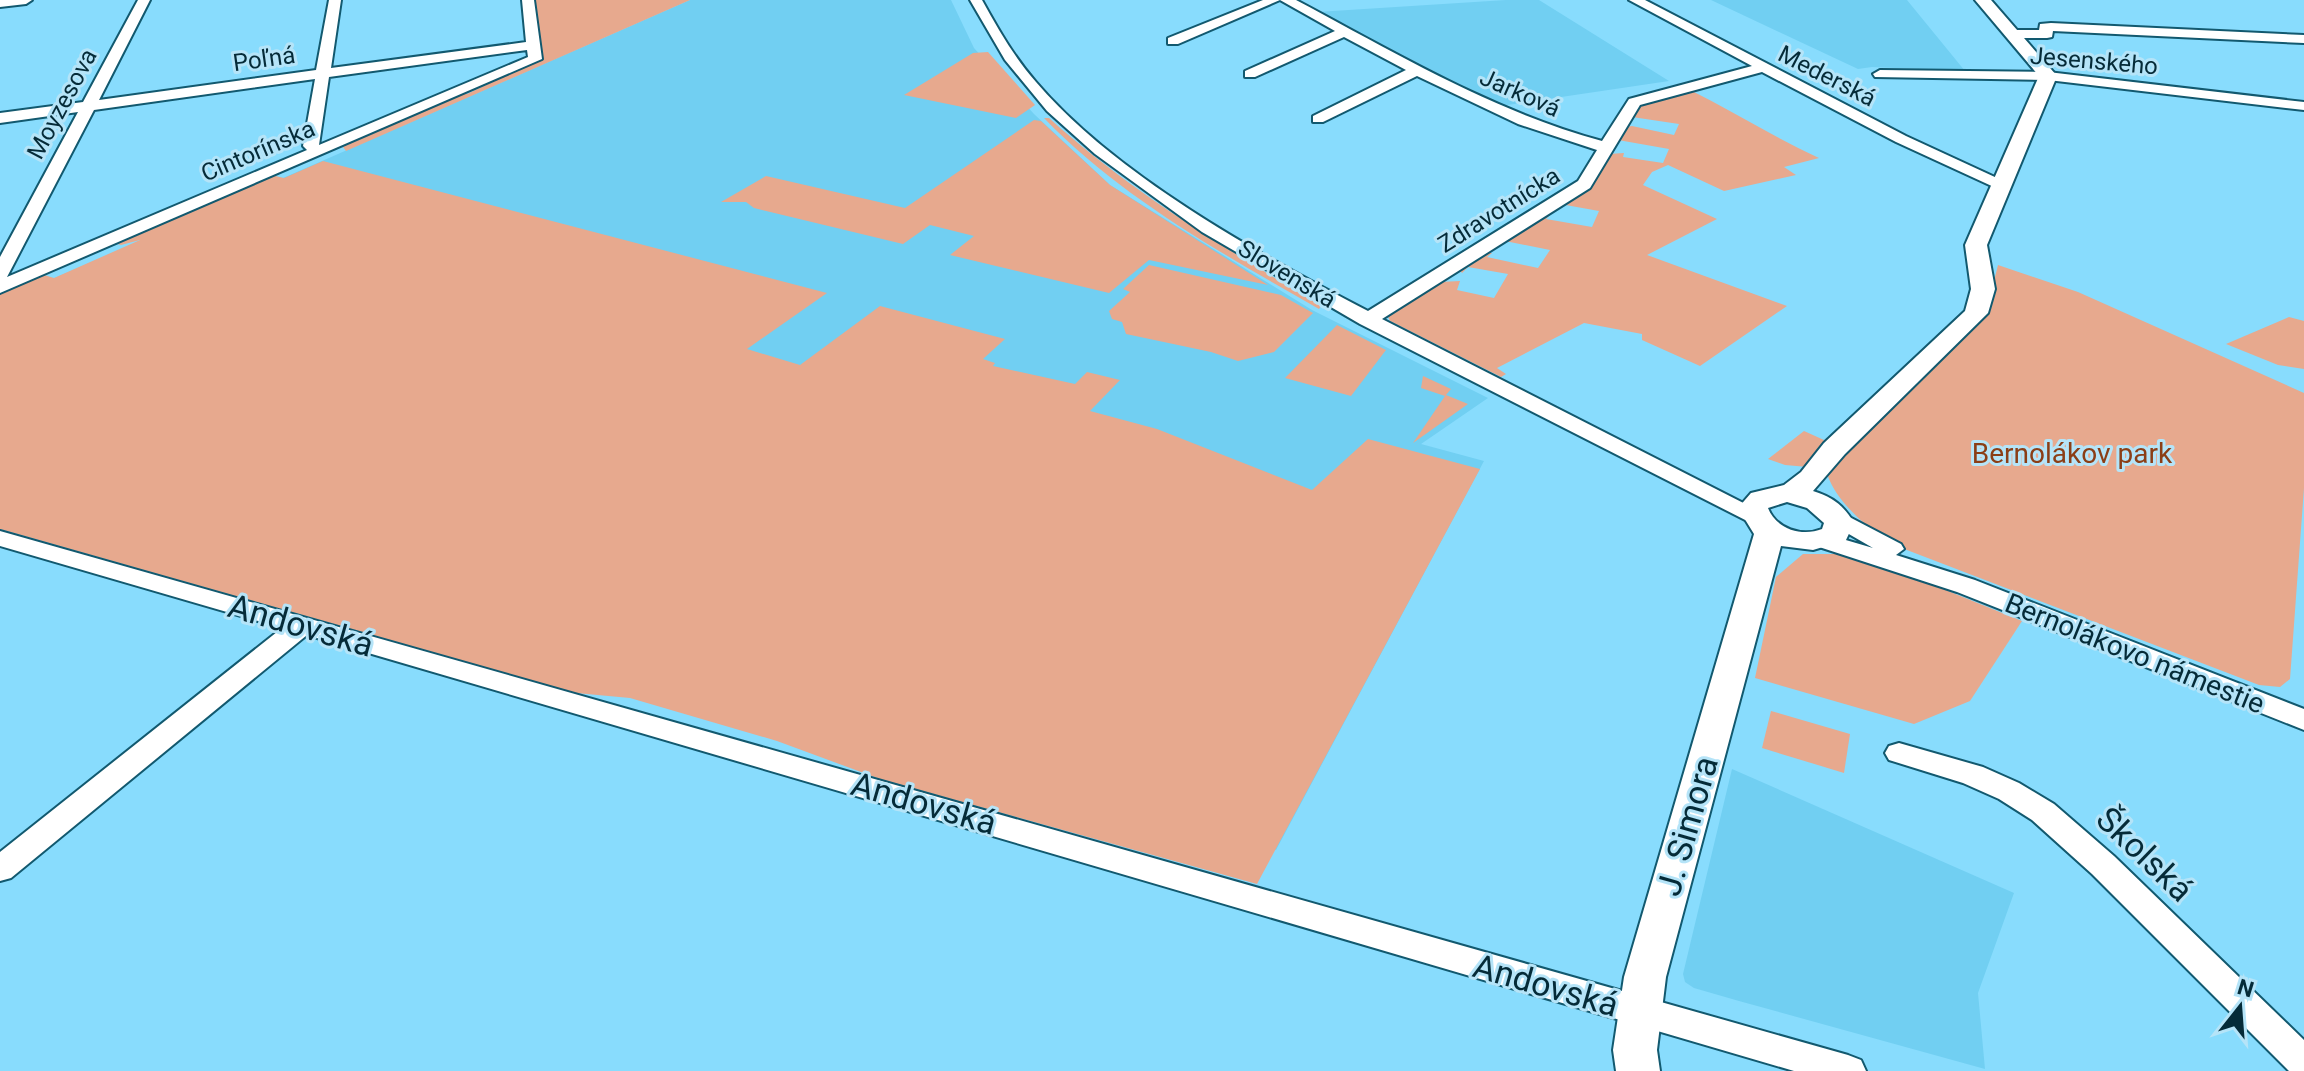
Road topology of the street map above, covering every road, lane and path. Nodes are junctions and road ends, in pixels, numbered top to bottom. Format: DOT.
graph roads {
  1 [pos="26,0"];
  2 [pos="144,0"];
  3 [pos="335,0"];
  4 [pos="528,0"];
  5 [pos="976,0"];
  6 [pos="1274,0"];
  7 [pos="1286,0"];
  8 [pos="1635,0"];
  9 [pos="1983,0"];
  10 [pos="0,3"];
  11 [pos="1346,31"];
  12 [pos="2013,34"];
  13 [pos="2304,39"];
  14 [pos="1173,41"];
  15 [pos="534,52"];
  16 [pos="1762,68"];
  17 [pos="1419,69"];
  18 [pos="322,74"];
  19 [pos="1250,74"];
  20 [pos="1880,74"];
  21 [pos="2048,76"];
  22 [pos="88,106"];
  23 [pos="2304,106"];
  24 [pos="0,118"];
  25 [pos="1318,119"];
  26 [pos="1605,147"];
  27 [pos="318,152"];
  28 [pos="2002,184"];
  29 [pos="0,274"];
  30 [pos="0,287"];
  31 [pos="1367,320"];
  32 [pos="1825,465"];
  33 [pos="1770,510"];
  34 [pos="1824,526"];
  35 [pos="0,538"];
  36 [pos="1755,585"];
  37 [pos="303,625"];
  38 [pos="2304,720"];
  39 [pos="1899,753"];
  40 [pos="0,869"];
  41 [pos="1640,1011"];
  42 [pos="2304,1063"];
  43 [pos="1638,1071"];
  44 [pos="1848,1071"];
  1 -- 10 [label="street"];
  2 -- 22 [label="street, Moyzesova"];
  3 -- 18 [label="street"];
  4 -- 15 [label="street"];
  5 -- 31 [label="street, Slovenská"];
  6 -- 14 [label="street"];
  7 -- 11 [label="street, Jarková"];
  8 -- 16 [label="street, Mederská"];
  9 -- 12 [label="main road"];
  11 -- 17 [label="street, Jarková"];
  11 -- 19 [label="street"];
  12 -- 13 [label="street"];
  12 -- 21 [label="main road"];
  15 -- 18 [label="street, Poľná"];
  15 -- 27 [label="street, Cintorínska"];
  16 -- 26 [label="street, Zdravotnícka"];
  16 -- 28 [label="street, Mederská"];
  17 -- 25 [label="street"];
  17 -- 26 [label="street, Jarková"];
  18 -- 22 [label="street, Poľná"];
  18 -- 27 [label="street"];
  20 -- 21 [label="street, Jesenského"];
  21 -- 23 [label="street, Jesenského"];
  21 -- 28 [label="main road"];
  22 -- 24 [label="street, Poľná"];
  22 -- 29 [label="street, Moyzesova"];
  26 -- 31 [label="street, Zdravotnícka"];
  27 -- 30 [label="street, Cintorínska"];
  28 -- 32 [label="main road"];
  31 -- 33 [label="street, Slovenská"];
  32 -- 33 [label="main road"];
  32 -- 34 [label="main road"];
  33 -- 34 [label="main road, Bernolákovo námestie"];
  33 -- 34 [label="main road, Bernolákovo námestie"];
  33 -- 36 [label="main road, J. Simora"];
  34 -- 36 [label="main road, J. Simora"];
  34 -- 38 [label="street, Bernolákovo námestie"];
  35 -- 37 [label="street, Andovská"];
  36 -- 41 [label="main road, J. Simora"];
  37 -- 40 [label="street"];
  37 -- 41 [label="street, Andovská"];
  39 -- 42 [label="street, Školská"];
  41 -- 43 [label="main road, J. Simora"];
  41 -- 44 [label="street, Andovská"];
}
